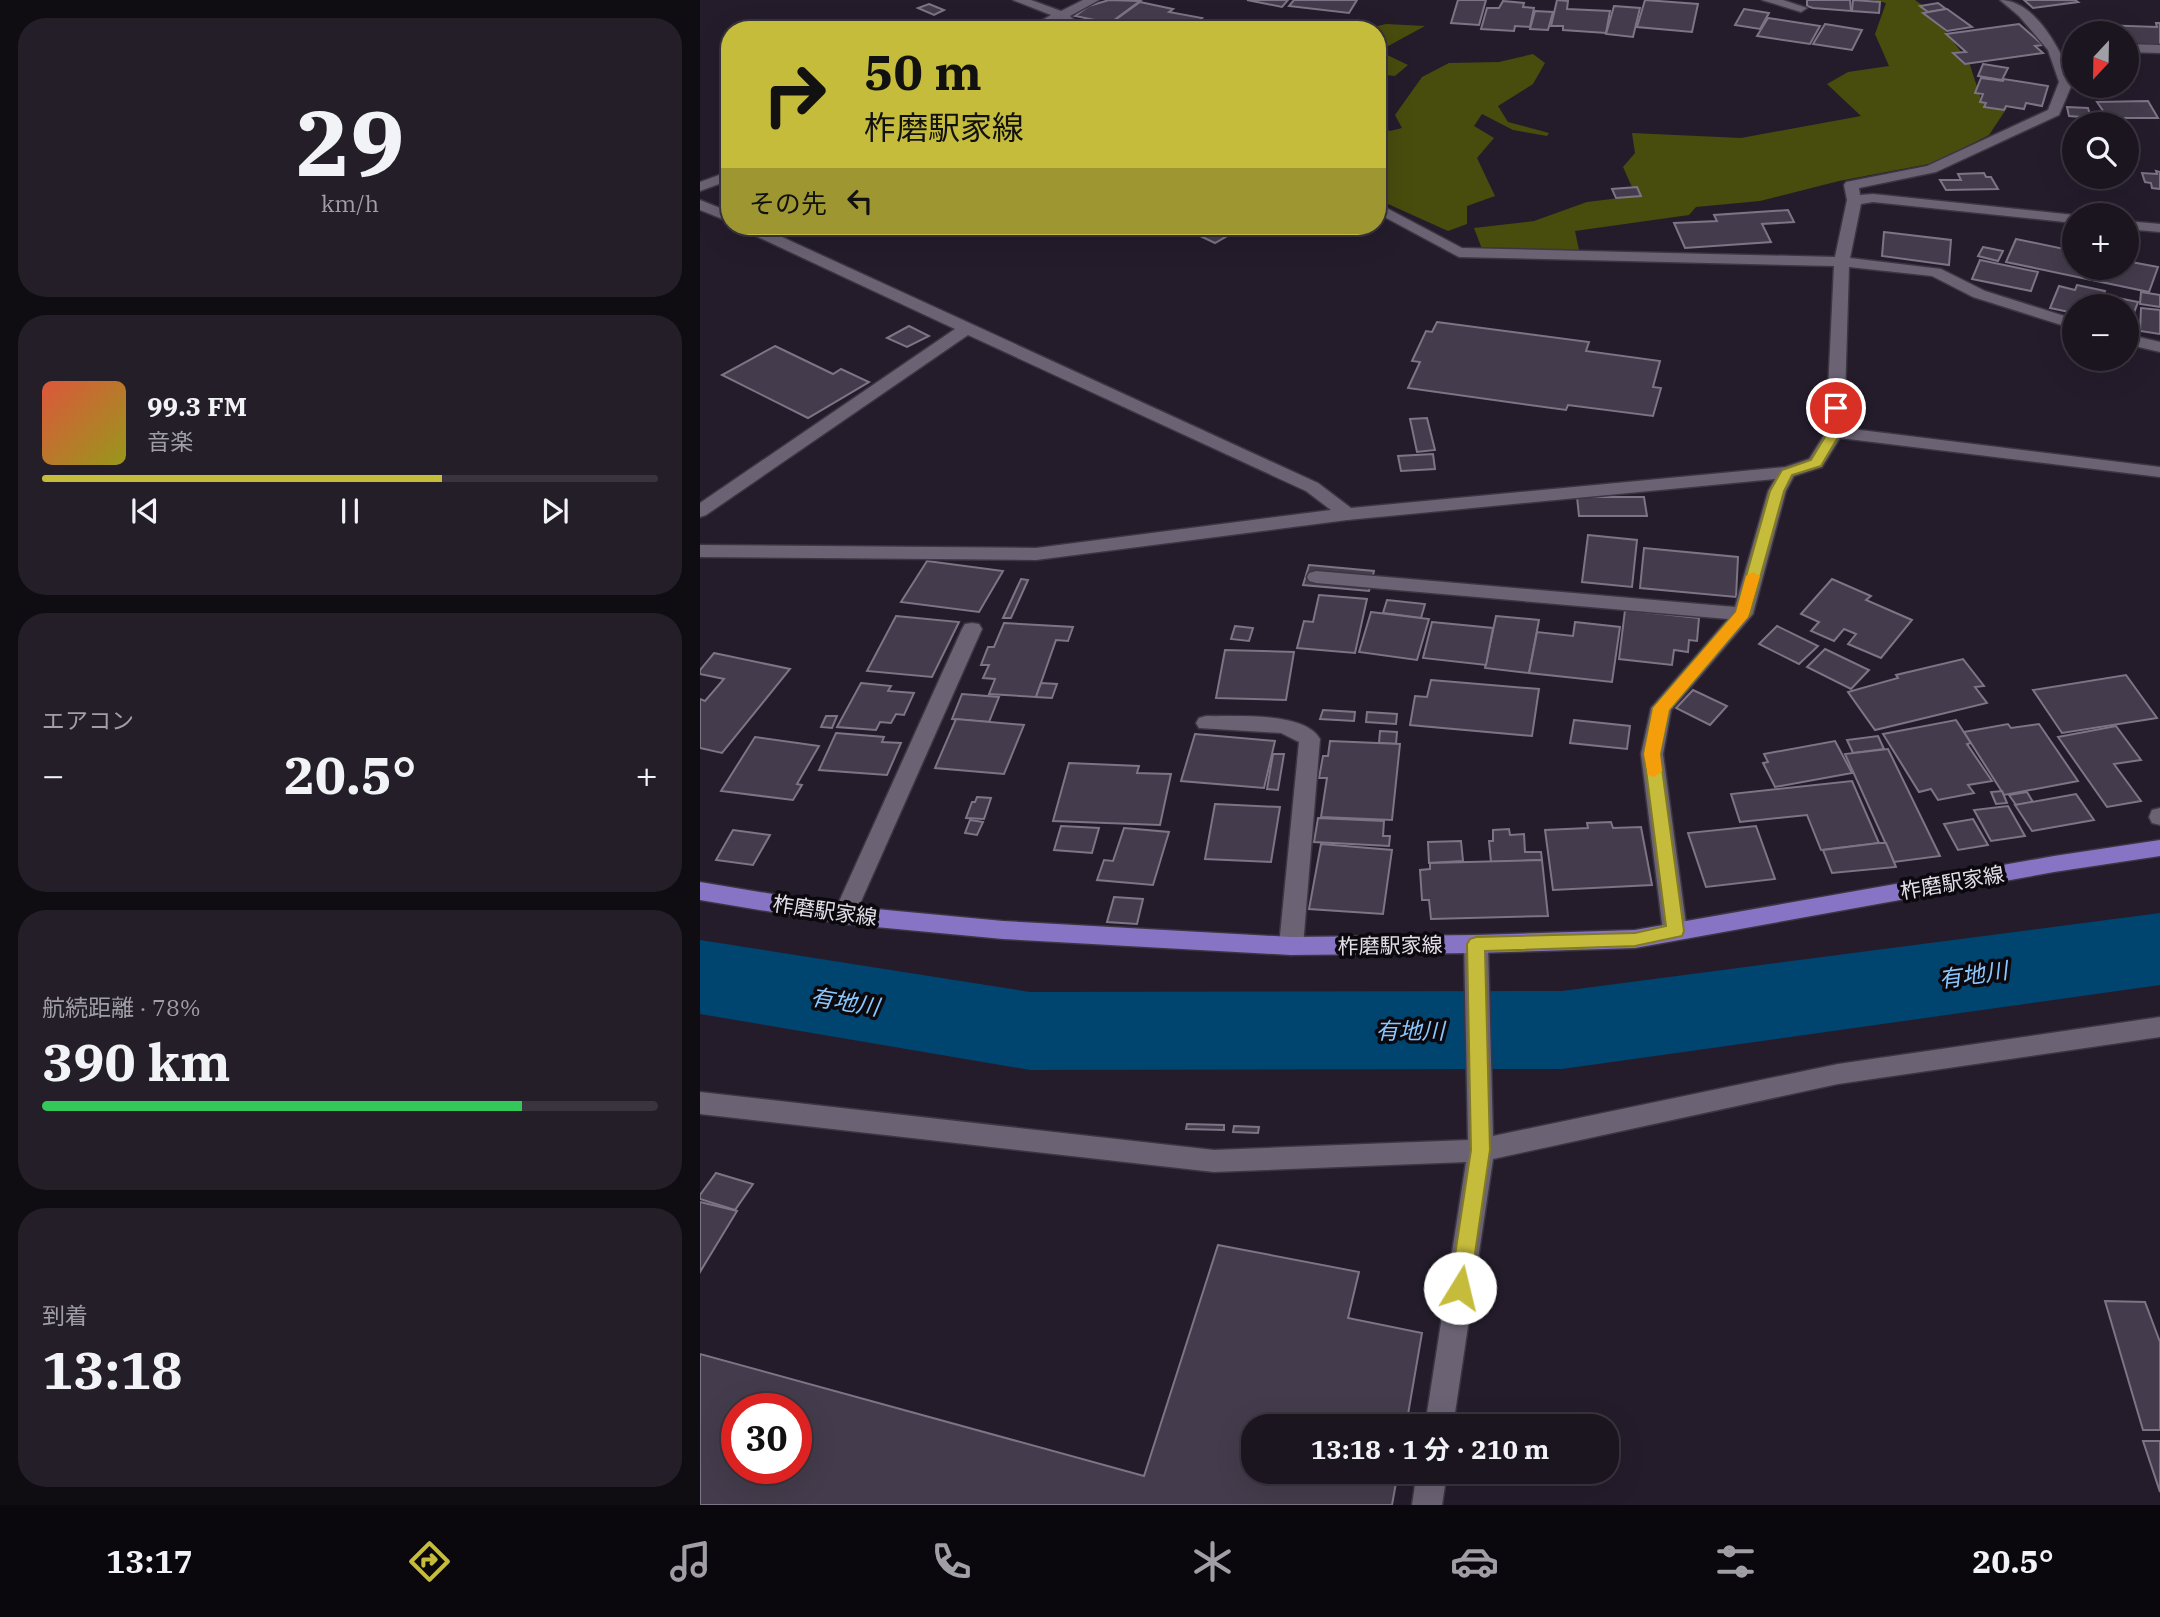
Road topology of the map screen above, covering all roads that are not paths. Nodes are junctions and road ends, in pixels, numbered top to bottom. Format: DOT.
graph roads {
  1 [pos="1019,0"];
  2 [pos="1093,0"];
  3 [pos="1768,0"];
  4 [pos="2006,0"];
  5 [pos="1801,8"];
  6 [pos="1059,14"];
  7 [pos="1047,21"];
  8 [pos="1068,21"];
  9 [pos="2139,48"];
  10 [pos="2054,49"];
  11 [pos="2062,49"];
  12 [pos="2160,49"];
  13 [pos="721,179"];
  14 [pos="700,187"];
  15 [pos="1854,200"];
  16 [pos="700,204"];
  17 [pos="1386,212"];
  18 [pos="721,214"];
  19 [pos="2062,218"];
  20 [pos="2139,226"];
  21 [pos="2160,228"];
  22 [pos="766,235"];
  23 [pos="1842,262"];
  24 [pos="2062,320"];
  25 [pos="967,328"];
  26 [pos="2139,343"];
  27 [pos="2160,347"];
  28 [pos="1835,432"];
  29 [pos="1787,472"];
  30 [pos="2160,472"];
  31 [pos="700,511"];
  32 [pos="1347,514"];
  33 [pos="700,551"];
  34 [pos="1316,578"];
  35 [pos="1743,614"];
  36 [pos="972,629"];
  37 [pos="1206,723"];
  38 [pos="2160,848"];
  39 [pos="700,891"];
  40 [pos="844,915"];
  41 [pos="1675,931"];
  42 [pos="1476,944"];
  43 [pos="1290,946"];
  44 [pos="2160,1027"];
  45 [pos="700,1103"];
  46 [pos="1481,1150"];
  47 [pos="1441,1414"];
  48 [pos="1430,1484"];
  49 [pos="1427,1505"];
  1 -- 6 [label="street"];
  2 -- 6 [label="street"];
  3 -- 5 [label="street"];
  4 -- 10 [label="street"];
  6 -- 7 [label="street"];
  6 -- 8 [label="street"];
  9 -- 12 [label="street"];
  10 -- 11 [label="street"];
  10 -- 15 [label="street"];
  13 -- 14 [label="street"];
  15 -- 19 [label="street"];
  15 -- 23 [label="street"];
  16 -- 18 [label="street"];
  17 -- 23 [label="street"];
  20 -- 21 [label="street"];
  22 -- 25 [label="street"];
  23 -- 24 [label="street"];
  23 -- 28 [label="street"];
  25 -- 31 [label="street"];
  25 -- 32 [label="street"];
  26 -- 27 [label="street"];
  28 -- 29 [label="street"];
  28 -- 30 [label="street"];
  29 -- 32 [label="street"];
  29 -- 35 [label="street"];
  32 -- 33 [label="street"];
  34 -- 35 [label="street"];
  35 -- 41 [label="street"];
  36 -- 40 [label="street"];
  37 -- 43 [label="street"];
  38 -- 41 [label="main road, 柞磨駅家線"];
  39 -- 40 [label="main road, 柞磨駅家線"];
  40 -- 43 [label="main road, 柞磨駅家線"];
  41 -- 42 [label="main road, 柞磨駅家線"];
  42 -- 43 [label="main road, 柞磨駅家線"];
  42 -- 46 [label="street"];
  44 -- 46 [label="street"];
  45 -- 46 [label="street"];
  46 -- 47 [label="street"];
  48 -- 49 [label="street"];
}
